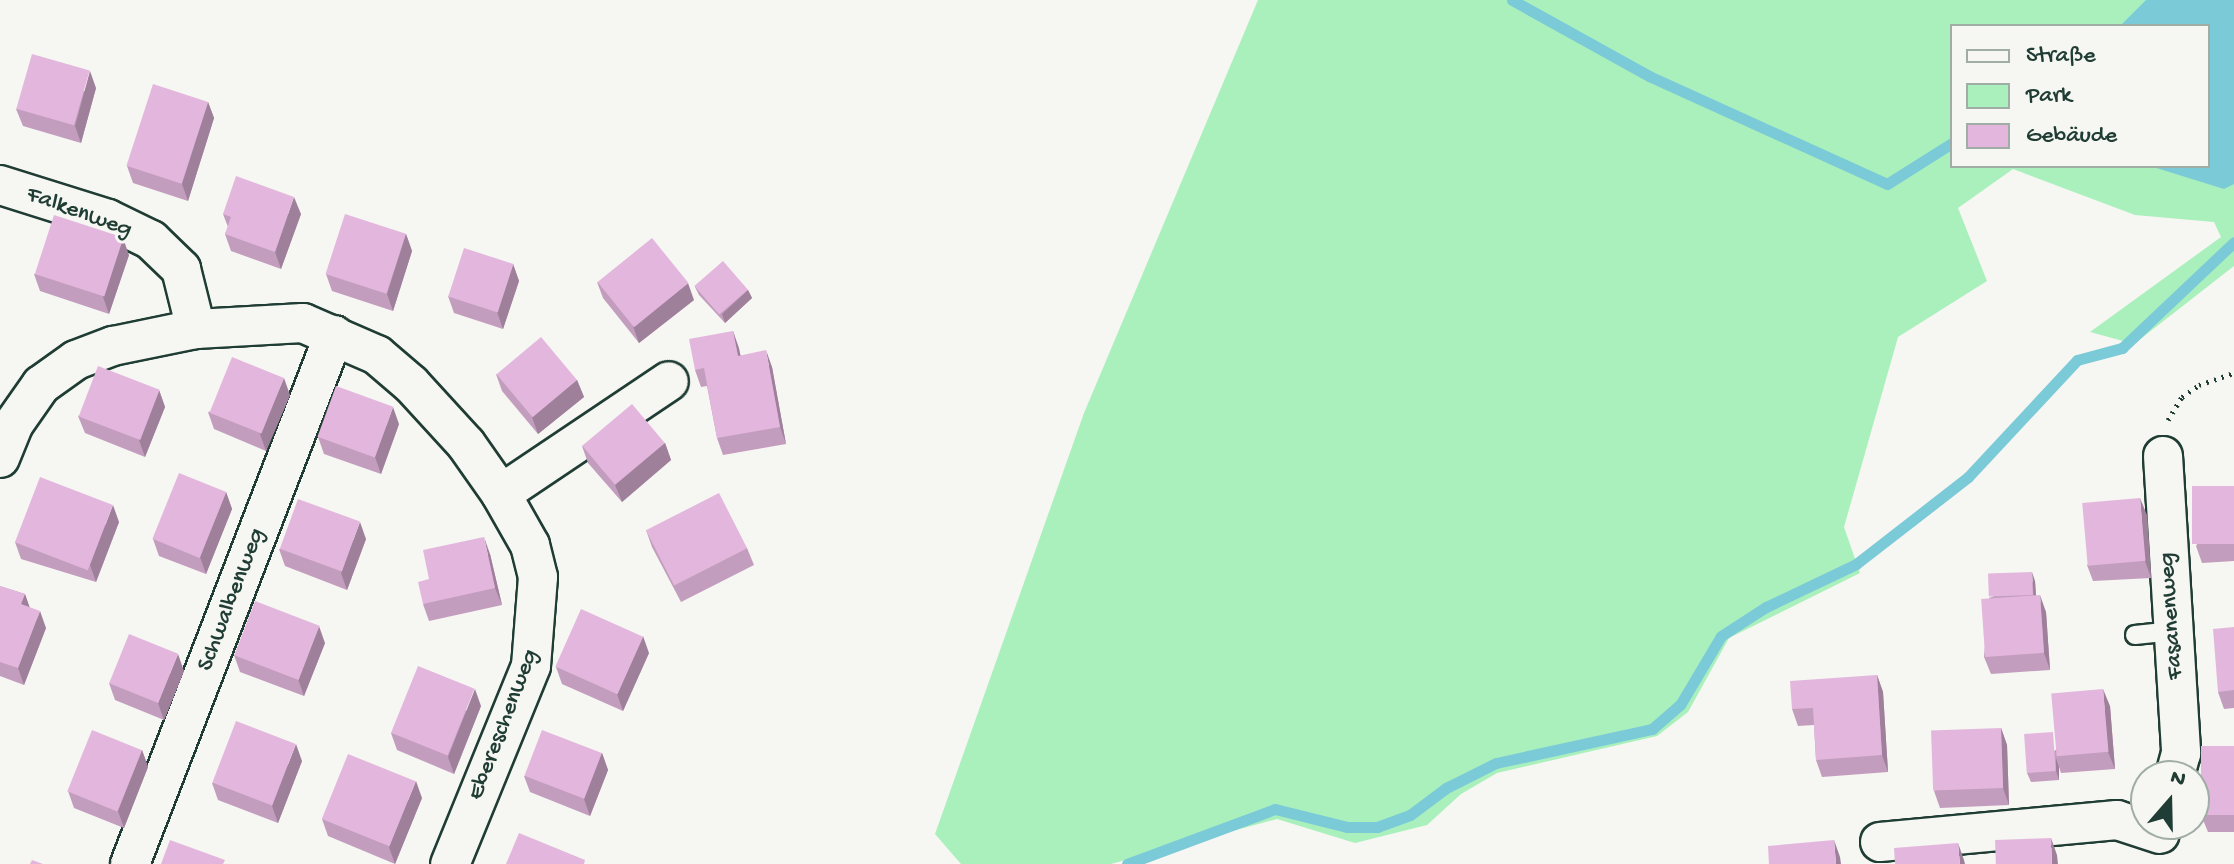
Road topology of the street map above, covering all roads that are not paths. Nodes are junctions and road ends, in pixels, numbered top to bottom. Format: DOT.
graph roads {
  1 [pos="0,185"];
  2 [pos="196,329"];
  3 [pos="334,335"];
  4 [pos="669,381"];
  5 [pos="2163,456"];
  6 [pos="0,458"];
  7 [pos="501,494"];
  8 [pos="2179,760"];
  9 [pos="2157,841"];
  10 [pos="1880,842"];
  11 [pos="130,864"];
  12 [pos="450,864"];
  1 -- 2 [label="street, Falkenweg"];
  2 -- 3 [label="street, Ebereschenweg"];
  2 -- 6 [label="street, Ebereschenweg"];
  3 -- 7 [label="street, Ebereschenweg"];
  3 -- 11 [label="street, Schwalbenweg"];
  4 -- 7 [label="street"];
  5 -- 8 [label="street, Fasanenweg"];
  7 -- 12 [label="street, Ebereschenweg"];
  9 -- 10 [label="street"];
}
